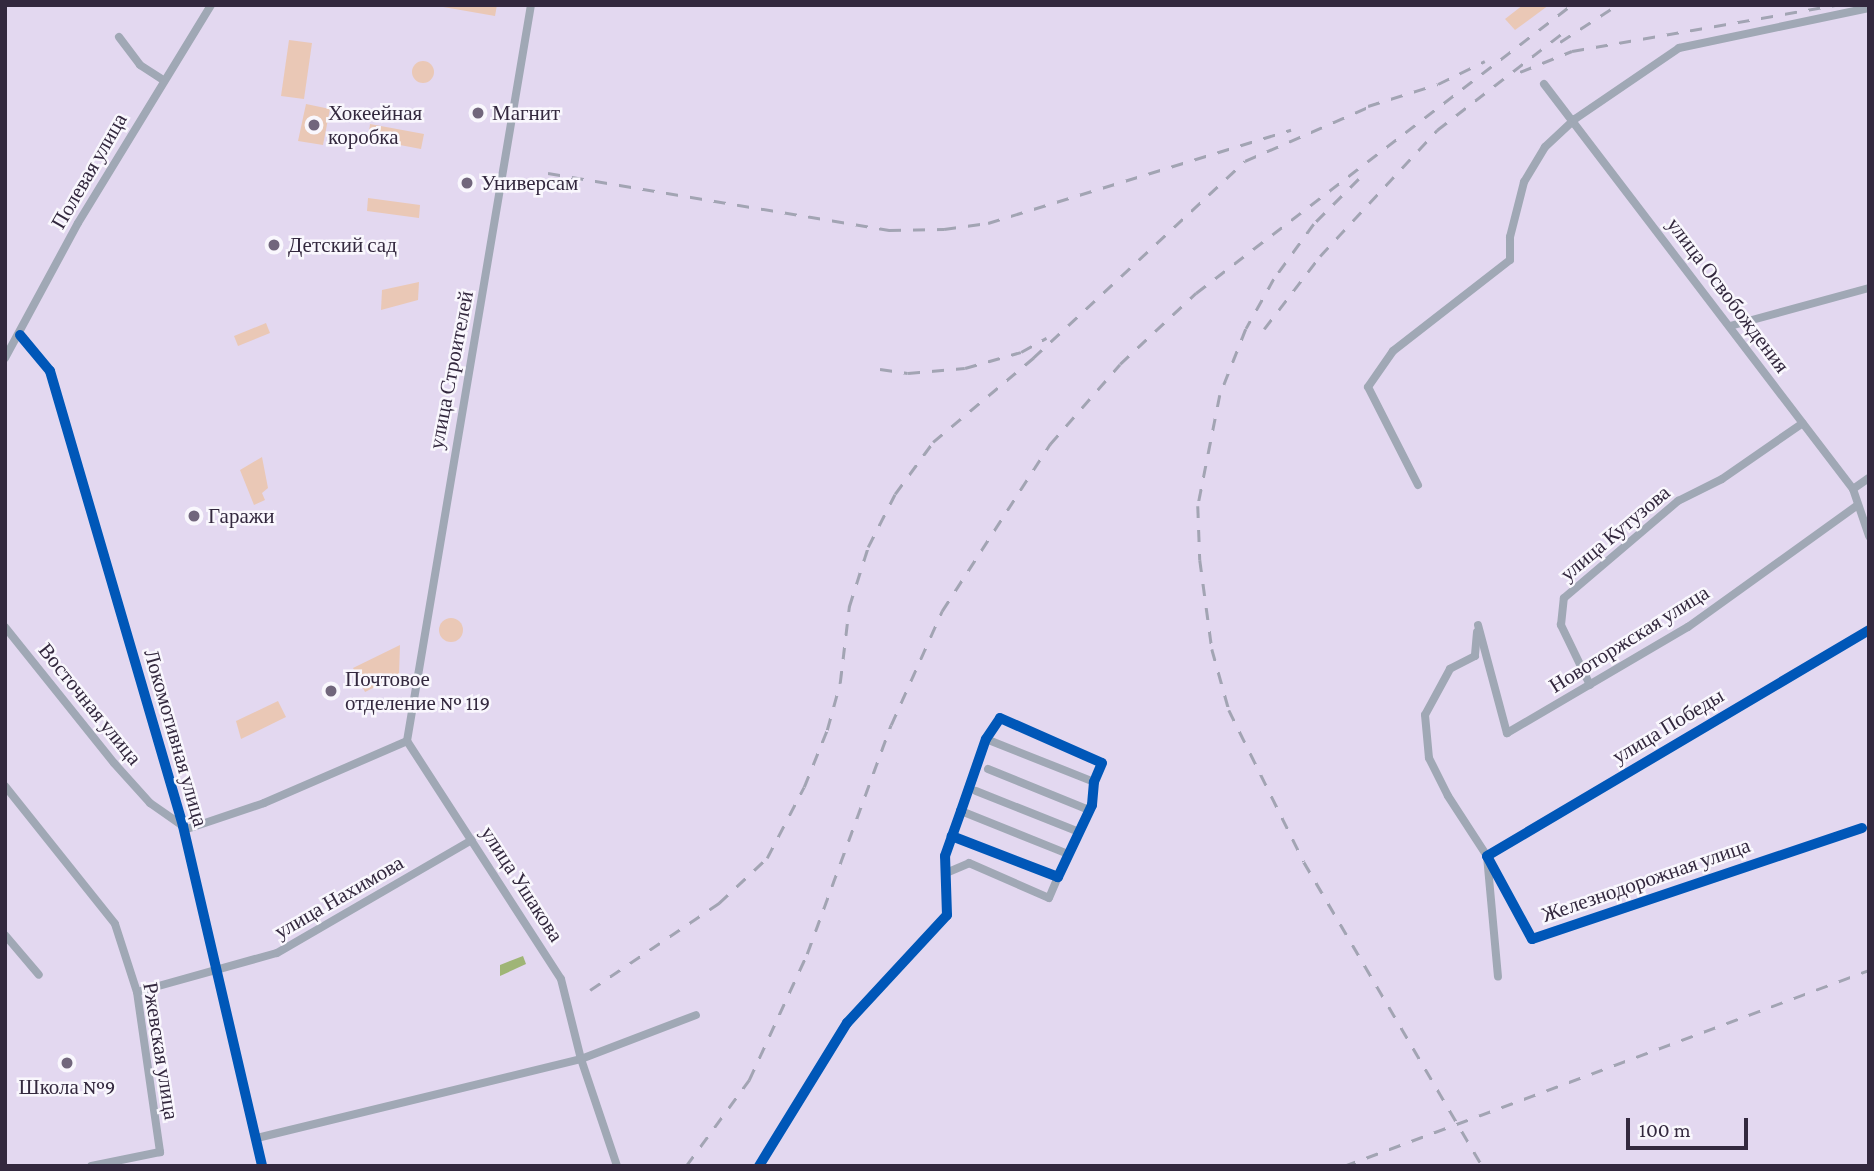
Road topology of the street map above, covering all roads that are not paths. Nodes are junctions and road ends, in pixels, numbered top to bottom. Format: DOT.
graph roads {
  1 [pos="211,5"];
  2 [pos="531,5"];
  3 [pos="1869,8"];
  4 [pos="119,37"];
  5 [pos="163,80"];
  6 [pos="1544,84"];
  7 [pos="1575,119"];
  8 [pos="1869,288"];
  9 [pos="1730,326"];
  10 [pos="20,335"];
  11 [pos="5,358"];
  12 [pos="1803,423"];
  13 [pos="1869,478"];
  14 [pos="1418,485"];
  15 [pos="1853,489"];
  16 [pos="1858,505"];
  17 [pos="1869,536"];
  18 [pos="5,627"];
  19 [pos="1869,630"];
  20 [pos="1590,685"];
  21 [pos="986,739"];
  22 [pos="407,741"];
  23 [pos="988,769"];
  24 [pos="1094,782"];
  25 [pos="5,786"];
  26 [pos="976,791"];
  27 [pos="1089,810"];
  28 [pos="961,811"];
  29 [pos="183,828"];
  30 [pos="1862,828"];
  31 [pos="1079,832"];
  32 [pos="952,836"];
  33 [pos="472,840"];
  34 [pos="1068,854"];
  35 [pos="1487,856"];
  36 [pos="946,873"];
  37 [pos="1058,877"];
  38 [pos="5,935"];
  39 [pos="218,970"];
  40 [pos="39,975"];
  41 [pos="1498,976"];
  42 [pos="137,992"];
  43 [pos="696,1015"];
  44 [pos="581,1059"];
  45 [pos="257,1138"];
  46 [pos="91,1166"];
  47 [pos="262,1166"];
  48 [pos="617,1166"];
  49 [pos="759,1166"];
  1 -- 5 [label="street, Полевая улица"];
  2 -- 22 [label="street, улица Строителей"];
  3 -- 7 [label="street"];
  4 -- 5 [label="street"];
  5 -- 10 [label="street, Полевая улица"];
  6 -- 7 [label="street, улица Освобождения"];
  7 -- 9 [label="street, улица Освобождения"];
  7 -- 14 [label="street"];
  8 -- 9 [label="street"];
  9 -- 12 [label="street, улица Освобождения"];
  10 -- 11 [label="street, Полевая улица"];
  10 -- 29 [label="street, Локомотивная улица"];
  12 -- 15 [label="street, улица Освобождения"];
  12 -- 20 [label="street, улица Кутузова"];
  13 -- 15 [label="street"];
  15 -- 16 [label="street, улица Освобождения"];
  16 -- 17 [label="street, улица Освобождения"];
  16 -- 20 [label="street, Новоторжская улица"];
  18 -- 29 [label="street, Восточная улица"];
  19 -- 35 [label="street, улица Победы"];
  20 -- 35 [label="street, Новоторжская улица"];
  21 -- 24 [label="street"];
  21 -- 24 [label="street"];
  21 -- 28 [label="street"];
  22 -- 29 [label="street"];
  22 -- 33 [label="street, улица Ушакова"];
  23 -- 27 [label="street"];
  24 -- 27 [label="street"];
  25 -- 42 [label="street, Ржевская улица"];
  26 -- 31 [label="street"];
  27 -- 31 [label="street"];
  28 -- 32 [label="street"];
  28 -- 34 [label="street"];
  29 -- 39 [label="street, Локомотивная улица"];
  30 -- 35 [label="street, Железнодорожная улица"];
  31 -- 34 [label="street"];
  32 -- 36 [label="street"];
  32 -- 37 [label="street"];
  33 -- 39 [label="street, улица Нахимова"];
  33 -- 44 [label="street, улица Ушакова"];
  34 -- 37 [label="street"];
  35 -- 41 [label="street"];
  36 -- 37 [label="street"];
  36 -- 49 [label="street"];
  38 -- 40 [label="street"];
  39 -- 42 [label="street, улица Нахимова"];
  39 -- 45 [label="street, Локомотивная улица"];
  42 -- 46 [label="street, Ржевская улица"];
  43 -- 44 [label="street"];
  44 -- 45 [label="street"];
  44 -- 48 [label="street, улица Ушакова"];
  45 -- 47 [label="street, Локомотивная улица"];
}
